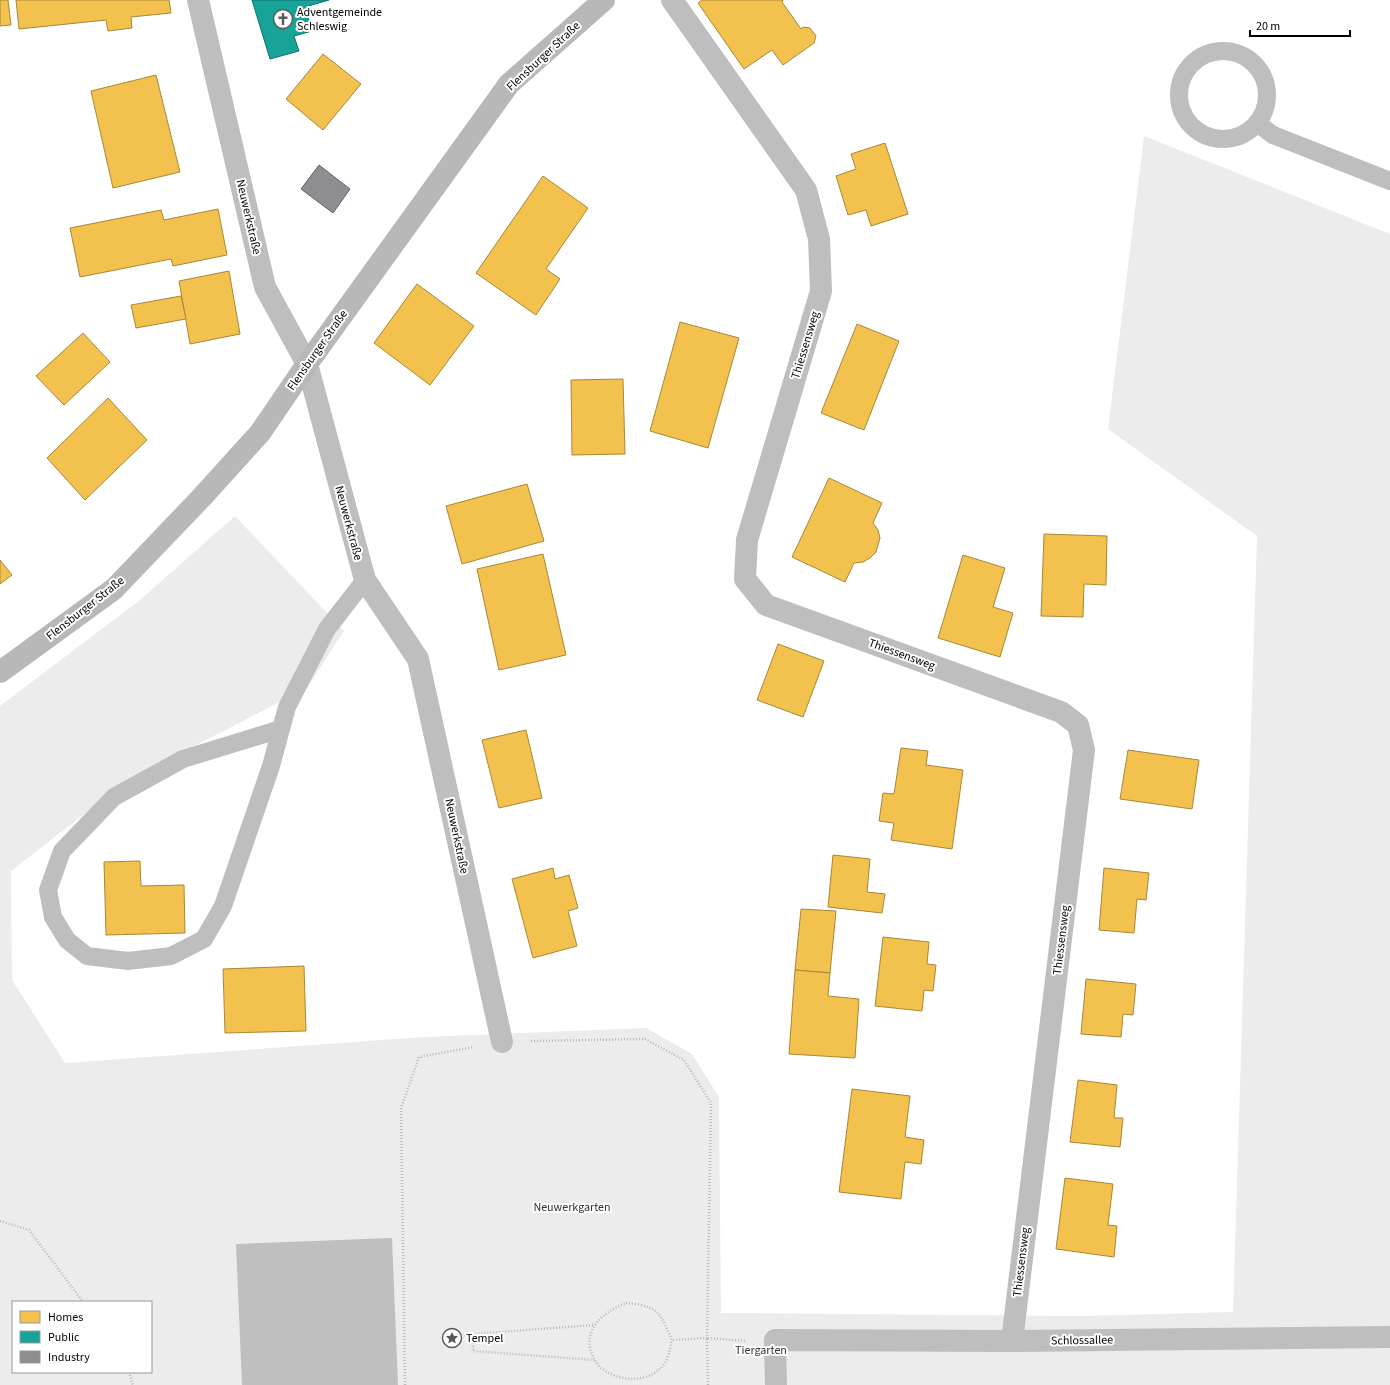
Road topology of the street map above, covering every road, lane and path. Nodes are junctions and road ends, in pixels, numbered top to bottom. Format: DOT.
graph roads {
  1 [pos="198,0"];
  2 [pos="604,0"];
  3 [pos="672,0"];
  4 [pos="1257,123"];
  5 [pos="1390,181"];
  6 [pos="307,364"];
  7 [pos="365,580"];
  8 [pos="0,672"];
  9 [pos="281,729"];
  10 [pos="502,1042"];
  11 [pos="0,1222"];
  12 [pos="82,1301"];
  13 [pos="593,1326"];
  14 [pos="1390,1337"];
  15 [pos="707,1338"];
  16 [pos="672,1340"];
  17 [pos="775,1340"];
  18 [pos="1012,1340"];
  19 [pos="595,1360"];
  20 [pos="129,1373"];
  21 [pos="133,1385"];
  22 [pos="405,1385"];
  23 [pos="708,1385"];
  24 [pos="776,1385"];
  1 -- 6 [label="street, Neuwerkstraße"];
  2 -- 6 [label="street, Flensburger Straße"];
  3 -- 18 [label="street, Thiessensweg"];
  4 -- 4 [label="lane"];
  4 -- 5 [label="lane"];
  6 -- 7 [label="street, Neuwerkstraße"];
  6 -- 8 [label="street, Flensburger Straße"];
  7 -- 9 [label="lane"];
  7 -- 10 [label="street, Neuwerkstraße"];
  9 -- 9 [label="lane"];
  10 -- 15 [label="path"];
  10 -- 22 [label="path"];
  11 -- 12 [label="path"];
  13 -- 16 [label="path"];
  13 -- 19 [label="path"];
  13 -- 19 [label="path"];
  14 -- 18 [label="street, Schlossallee"];
  15 -- 16 [label="path"];
  15 -- 17 [label="path"];
  15 -- 23 [label="path"];
  16 -- 19 [label="path"];
  17 -- 18 [label="street, Schlossallee"];
  17 -- 24 [label="street"];
  20 -- 21 [label="path"];
}
